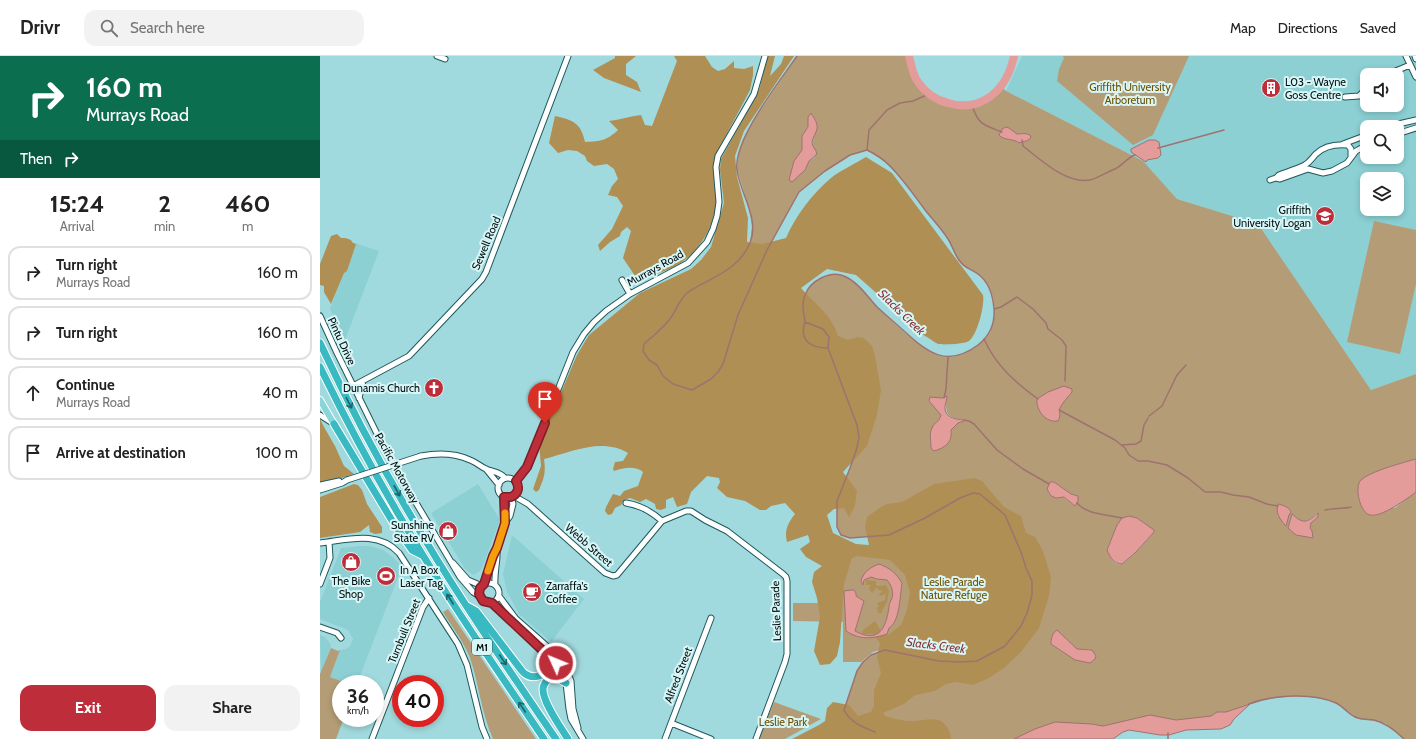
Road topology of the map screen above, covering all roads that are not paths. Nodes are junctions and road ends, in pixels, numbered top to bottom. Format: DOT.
graph roads {
  1 [pos="437,56"];
  2 [pos="568,56"];
  3 [pos="765,56"];
  4 [pos="1406,56"];
  5 [pos="1415,56"];
  6 [pos="445,59"];
  7 [pos="1416,59"];
  8 [pos="1410,65"];
  9 [pos="1403,68"];
  10 [pos="1416,77"];
  11 [pos="1360,95"];
  12 [pos="1345,97"];
  13 [pos="1416,120"];
  14 [pos="1404,123"];
  15 [pos="1416,128"];
  16 [pos="1404,132"];
  17 [pos="1360,138"];
  18 [pos="1342,145"];
  19 [pos="1360,149"];
  20 [pos="1351,157"];
  21 [pos="1311,161"];
  22 [pos="1313,170"];
  23 [pos="1276,178"];
  24 [pos="1270,180"];
  25 [pos="622,280"];
  26 [pos="630,294"];
  27 [pos="320,316"];
  28 [pos="320,343"];
  29 [pos="320,367"];
  30 [pos="363,381"];
  31 [pos="353,386"];
  32 [pos="359,398"];
  33 [pos="320,400"];
  34 [pos="320,415"];
  35 [pos="334,424"];
  36 [pos="486,469"];
  37 [pos="506,478"];
  38 [pos="347,480"];
  39 [pos="516,481"];
  40 [pos="320,485"];
  41 [pos="499,485"];
  42 [pos="320,490"];
  43 [pos="504,497"];
  44 [pos="512,497"];
  45 [pos="626,504"];
  46 [pos="705,520"];
  47 [pos="662,521"];
  48 [pos="505,523"];
  49 [pos="329,542"];
  50 [pos="320,543"];
  51 [pos="497,548"];
  52 [pos="422,555"];
  53 [pos="452,562"];
  54 [pos="320,584"];
  55 [pos="483,585"];
  56 [pos="495,585"];
  57 [pos="479,596"];
  58 [pos="499,596"];
  59 [pos="429,598"];
  60 [pos="492,603"];
  61 [pos="466,604"];
  62 [pos="710,618"];
  63 [pos="320,627"];
  64 [pos="341,638"];
  65 [pos="550,657"];
  66 [pos="561,666"];
  67 [pos="548,675"];
  68 [pos="566,683"];
  69 [pos="671,723"];
  70 [pos="579,733"];
  71 [pos="372,739"];
  72 [pos="487,739"];
  73 [pos="544,739"];
  74 [pos="556,739"];
  75 [pos="568,739"];
  76 [pos="583,739"];
  77 [pos="665,739"];
  78 [pos="711,739"];
  79 [pos="756,739"];
  1 -- 6 [label="street"];
  2 -- 30 [label="street, Sewell Road"];
  3 -- 26 [label="street, Murrays Road"];
  4 -- 8 [label="street"];
  5 -- 7 [label="street"];
  8 -- 9 [label="street"];
  8 -- 10 [label="street"];
  11 -- 12 [label="street"];
  13 -- 14 [label="street"];
  15 -- 16 [label="street"];
  17 -- 18 [label="street"];
  18 -- 20 [label="street"];
  18 -- 21 [label="street"];
  19 -- 20 [label="street"];
  20 -- 22 [label="street"];
  21 -- 22 [label="street"];
  21 -- 23 [label="street"];
  22 -- 23 [label="street"];
  23 -- 24 [label="street"];
  25 -- 26 [label="street"];
  26 -- 39 [label="street, Murrays Road"];
  27 -- 31 [label="street, Pintu Drive"];
  28 -- 61 [label="highway, Pacific Motorway / M1, one-way"];
  29 -- 52 [label="highway, Pacific Motorway / M1"];
  30 -- 31 [label="street, Sewell Road"];
  30 -- 32 [label="street"];
  31 -- 32 [label="street, Pintu Drive"];
  32 -- 53 [label="street, Pintu Drive"];
  33 -- 35 [label="main road"];
  34 -- 35 [label="street"];
  35 -- 52 [label="highway"];
  36 -- 37 [label="street"];
  36 -- 38 [label="street, bridge"];
  36 -- 41 [label="street"];
  37 -- 39 [label="street"];
  37 -- 41 [label="street"];
  38 -- 40 [label="street"];
  38 -- 42 [label="street"];
  39 -- 44 [label="street"];
  41 -- 43 [label="street"];
  43 -- 44 [label="street"];
  43 -- 48 [label="street"];
  44 -- 47 [label="street, Webb Street"];
  44 -- 48 [label="street"];
  45 -- 47 [label="street"];
  46 -- 47 [label="street, Webb Street"];
  46 -- 79 [label="street, Leslie Parade"];
  48 -- 51 [label="street"];
  49 -- 50 [label="street"];
  49 -- 54 [label="street"];
  49 -- 59 [label="street"];
  51 -- 55 [label="street"];
  51 -- 56 [label="street"];
  73 -- 52 [label="highway, Pacific Motorway / M1, one-way"];
  53 -- 55 [label="street, Pintu Drive"];
  53 -- 57 [label="street, Pintu Drive"];
  55 -- 56 [label="street"];
  55 -- 57 [label="street"];
  56 -- 58 [label="street"];
  57 -- 60 [label="street"];
  58 -- 60 [label="street"];
  58 -- 66 [label="street"];
  59 -- 71 [label="street, Turnbull Street"];
  59 -- 72 [label="street"];
  60 -- 65 [label="street"];
  61 -- 67 [label="highway"];
  61 -- 74 [label="highway, Pacific Motorway / M1, one-way"];
  62 -- 69 [label="street, Alfred Street"];
  63 -- 64 [label="street"];
  65 -- 66 [label="street"];
  65 -- 67 [label="highway"];
  66 -- 67 [label="highway"];
  66 -- 68 [label="street"];
  66 -- 70 [label="street"];
  67 -- 68 [label="highway"];
  67 -- 75 [label="highway"];
  68 -- 70 [label="street"];
  69 -- 77 [label="street, Alfred Street"];
  69 -- 78 [label="street"];
  70 -- 76 [label="street"];
}
